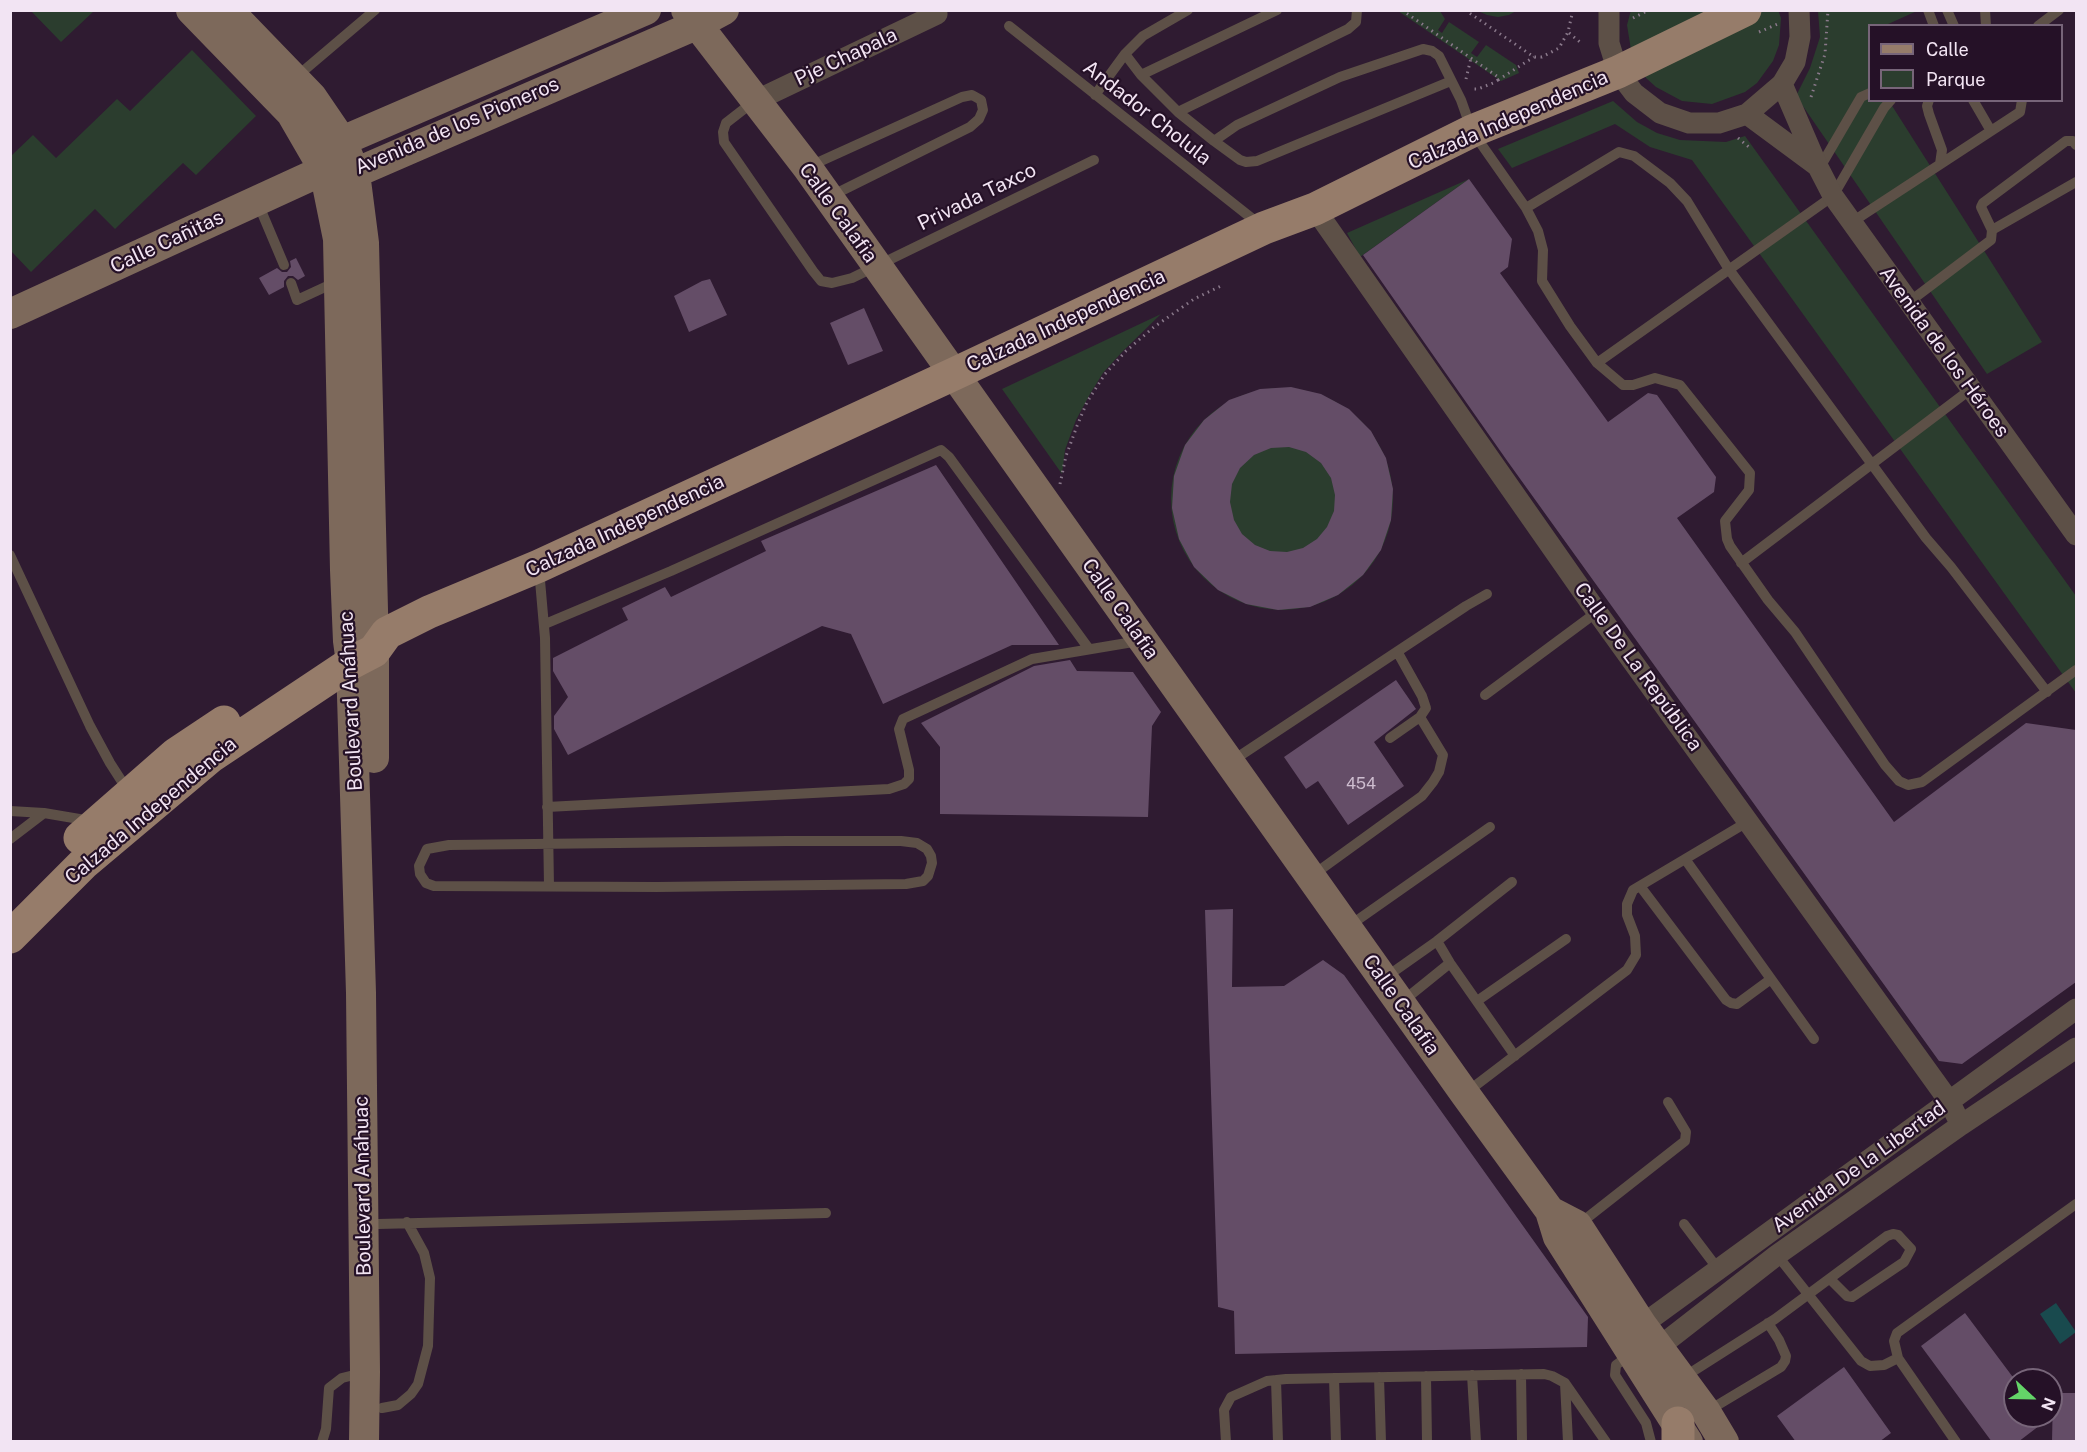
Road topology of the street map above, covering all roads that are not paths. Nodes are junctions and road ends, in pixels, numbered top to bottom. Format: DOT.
graph roads {
  1 [pos="191,10"];
  2 [pos="228,10"];
  3 [pos="375,10"];
  4 [pos="646,10"];
  5 [pos="724,10"];
  6 [pos="1188,10"];
  7 [pos="1277,10"];
  8 [pos="1357,10"];
  9 [pos="1609,10"];
  10 [pos="1745,10"];
  11 [pos="1799,10"];
  12 [pos="2059,10"];
  13 [pos="937,14"];
  14 [pos="691,18"];
  15 [pos="2041,24"];
  16 [pos="1009,26"];
  17 [pos="1125,54"];
  18 [pos="1618,72"];
  19 [pos="1141,75"];
  20 [pos="294,79"];
  21 [pos="1451,81"];
  22 [pos="1782,84"];
  23 [pos="1868,94"];
  24 [pos="1095,95"];
  25 [pos="754,101"];
  26 [pos="1889,102"];
  27 [pos="1928,102"];
  28 [pos="1974,102"];
  29 [pos="2022,102"];
  30 [pos="1178,112"];
  31 [pos="1747,114"];
  32 [pos="1472,131"];
  33 [pos="1991,131"];
  34 [pos="342,141"];
  35 [pos="1214,141"];
  36 [pos="2076,146"];
  37 [pos="1094,160"];
  38 [pos="1940,164"];
  39 [pos="1818,167"];
  40 [pos="807,168"];
  41 [pos="324,170"];
  42 [pos="355,173"];
  43 [pos="2076,182"];
  44 [pos="1833,196"];
  45 [pos="828,197"];
  46 [pos="256,201"];
  47 [pos="1526,208"];
  48 [pos="1315,209"];
  49 [pos="1852,222"];
  50 [pos="1264,228"];
  51 [pos="1992,231"];
  52 [pos="284,265"];
  53 [pos="877,266"];
  54 [pos="1728,268"];
  55 [pos="339,281"];
  56 [pos="291,283"];
  57 [pos="1909,302"];
  58 [pos="10,314"];
  59 [pos="1597,363"];
  60 [pos="954,374"];
  61 [pos="1971,389"];
  62 [pos="1873,464"];
  63 [pos="2076,535"];
  64 [pos="10,555"];
  65 [pos="1741,563"];
  66 [pos="539,566"];
  67 [pos="1487,594"];
  68 [pos="1597,612"];
  69 [pos="544,624"];
  70 [pos="1143,641"];
  71 [pos="367,644"];
  72 [pos="1089,650"];
  73 [pos="1398,653"];
  74 [pos="2076,670"];
  75 [pos="2046,692"];
  76 [pos="1485,695"];
  77 [pos="1420,717"];
  78 [pos="1390,738"];
  79 [pos="1230,763"];
  80 [pos="130,794"];
  81 [pos="547,807"];
  82 [pos="10,811"];
  83 [pos="44,813"];
  84 [pos="1749,821"];
  85 [pos="98,822"];
  86 [pos="1490,827"];
  87 [pos="10,839"];
  88 [pos="548,845"];
  89 [pos="1685,859"];
  90 [pos="1310,877"];
  91 [pos="1512,882"];
  92 [pos="549,886"];
  93 [pos="1640,886"];
  94 [pos="10,905"];
  95 [pos="1347,928"];
  96 [pos="10,937"];
  97 [pos="1566,939"];
  98 [pos="1437,941"];
  99 [pos="1450,963"];
  100 [pos="1383,979"];
  101 [pos="1771,979"];
  102 [pos="1477,1001"];
  103 [pos="1400,1003"];
  104 [pos="2076,1009"];
  105 [pos="1814,1039"];
  106 [pos="2076,1048"];
  107 [pos="1515,1056"];
  108 [pos="1464,1094"];
  109 [pos="1949,1101"];
  110 [pos="1668,1102"];
  111 [pos="1961,1125"];
  112 [pos="2076,1204"];
  113 [pos="825,1213"];
  114 [pos="407,1222"];
  115 [pos="378,1224"];
  116 [pos="1561,1224"];
  117 [pos="1684,1224"];
  118 [pos="1777,1255"];
  119 [pos="1718,1269"];
  120 [pos="1830,1279"];
  121 [pos="1807,1296"];
  122 [pos="1768,1323"];
  123 [pos="1645,1342"];
  124 [pos="1898,1358"];
  125 [pos="365,1372"];
  126 [pos="1521,1374"];
  127 [pos="1472,1375"];
  128 [pos="1426,1376"];
  129 [pos="1379,1377"];
  130 [pos="1334,1378"];
  131 [pos="1682,1378"];
  132 [pos="1276,1380"];
  133 [pos="1565,1383"];
  134 [pos="382,1408"];
  135 [pos="1687,1429"];
  136 [pos="322,1442"];
  137 [pos="364,1442"];
  138 [pos="382,1442"];
  139 [pos="1226,1442"];
  140 [pos="1278,1442"];
  141 [pos="1335,1442"];
  142 [pos="1381,1442"];
  143 [pos="1427,1442"];
  144 [pos="1476,1442"];
  145 [pos="1522,1442"];
  146 [pos="1568,1442"];
  147 [pos="1606,1442"];
  148 [pos="1651,1442"];
  149 [pos="1724,1442"];
  150 [pos="1956,1442"];
  1 -- 41 [label="street, Boulevard Anáhuac"];
  2 -- 20 [label="street, Boulevard Anáhuac"];
  3 -- 20 [label="lane"];
  4 -- 34 [label="street, Avenida de los Pioneros"];
  5 -- 14 [label="street, Avenida de los Pioneros"];
  6 -- 17 [label="lane"];
  7 -- 19 [label="lane"];
  8 -- 30 [label="lane"];
  9 -- 18 [label="street"];
  10 -- 18 [label="main road, Calzada Independencia"];
  11 -- 22 [label="street"];
  12 -- 15 [label="lane"];
  13 -- 25 [label="street, Pje Chapala"];
  14 -- 25 [label="street, Calle Calafia"];
  14 -- 42 [label="street, Avenida de los Pioneros"];
  16 -- 24 [label="lane, Andador Cholula"];
  17 -- 19 [label="lane"];
  17 -- 24 [label="lane"];
  18 -- 31 [label="street"];
  18 -- 32 [label="main road, Calzada Independencia"];
  19 -- 30 [label="lane"];
  20 -- 34 [label="street, Boulevard Anáhuac"];
  21 -- 32 [label="lane"];
  21 -- 35 [label="lane"];
  21 -- 35 [label="lane"];
  22 -- 31 [label="street"];
  22 -- 39 [label="street, Avenida de los Héroes"];
  23 -- 39 [label="lane"];
  24 -- 50 [label="lane, Andador Cholula"];
  25 -- 40 [label="street, Calle Calafia"];
  25 -- 53 [label="lane, Privada Taxco"];
  26 -- 44 [label="lane"];
  27 -- 38 [label="lane"];
  28 -- 33 [label="lane"];
  29 -- 33 [label="lane"];
  30 -- 35 [label="lane"];
  31 -- 39 [label="street, Avenida de los Héroes"];
  32 -- 47 [label="lane"];
  32 -- 48 [label="main road, Calzada Independencia"];
  33 -- 38 [label="lane"];
  34 -- 41 [label="street, Avenida de los Pioneros"];
  34 -- 42 [label="street, Boulevard Anáhuac"];
  36 -- 51 [label="lane"];
  37 -- 53 [label="lane, Privada Taxco"];
  38 -- 49 [label="lane"];
  39 -- 44 [label="street, Avenida de los Héroes"];
  40 -- 45 [label="street, Calle Calafia"];
  40 -- 45 [label="lane"];
  41 -- 42 [label="street, Avenida de los Pioneros"];
  41 -- 46 [label="street, Calle Cañitas"];
  41 -- 55 [label="street, Boulevard Anáhuac"];
  42 -- 71 [label="street, Boulevard Anáhuac"];
  43 -- 51 [label="lane"];
  44 -- 49 [label="street, Avenida de los Héroes"];
  44 -- 54 [label="lane"];
  45 -- 53 [label="street, Calle Calafia"];
  46 -- 52 [label="lane"];
  46 -- 58 [label="street, Calle Cañitas"];
  47 -- 54 [label="lane"];
  47 -- 59 [label="lane"];
  48 -- 50 [label="main road, Calzada Independencia"];
  48 -- 68 [label="street, Calle De La República"];
  49 -- 57 [label="street, Avenida de los Héroes"];
  50 -- 60 [label="main road, Calzada Independencia"];
  51 -- 57 [label="lane"];
  53 -- 60 [label="street, Calle Calafia"];
  54 -- 59 [label="lane"];
  54 -- 62 [label="lane"];
  55 -- 56 [label="lane"];
  55 -- 71 [label="street, Boulevard Anáhuac"];
  57 -- 61 [label="street, Avenida de los Héroes"];
  59 -- 65 [label="lane"];
  60 -- 66 [label="main road, Calzada Independencia"];
  60 -- 70 [label="street, Calle Calafia"];
  61 -- 62 [label="lane"];
  61 -- 63 [label="street, Avenida de los Héroes"];
  62 -- 65 [label="lane"];
  62 -- 75 [label="lane"];
  64 -- 80 [label="lane"];
  65 -- 75 [label="lane"];
  66 -- 69 [label="lane"];
  66 -- 71 [label="main road, Calzada Independencia"];
  67 -- 73 [label="lane"];
  68 -- 76 [label="lane"];
  68 -- 84 [label="street, Calle De La República"];
  69 -- 72 [label="lane"];
  69 -- 81 [label="lane"];
  70 -- 72 [label="lane"];
  70 -- 79 [label="street, Calle Calafia"];
  71 -- 80 [label="main road, Calzada Independencia"];
  71 -- 96 [label="main road, Calzada Independencia"];
  71 -- 115 [label="street, Boulevard Anáhuac"];
  71 -- 125 [label="street, Boulevard Anáhuac"];
  72 -- 81 [label="lane"];
  73 -- 77 [label="lane"];
  73 -- 79 [label="lane"];
  74 -- 75 [label="lane"];
  77 -- 78 [label="lane"];
  77 -- 90 [label="lane"];
  79 -- 90 [label="street, Calle Calafia"];
  80 -- 85 [label="main road, Calzada Independencia"];
  81 -- 88 [label="lane"];
  82 -- 83 [label="lane"];
  83 -- 85 [label="lane"];
  83 -- 87 [label="lane"];
  84 -- 89 [label="lane"];
  84 -- 109 [label="street, Calle De La República"];
  85 -- 94 [label="main road, Calzada Independencia"];
  86 -- 95 [label="lane"];
  88 -- 92 [label="lane"];
  88 -- 92 [label="lane"];
  88 -- 92 [label="lane"];
  89 -- 93 [label="lane"];
  89 -- 101 [label="lane"];
  90 -- 95 [label="street, Calle Calafia"];
  91 -- 98 [label="lane"];
  93 -- 101 [label="lane"];
  93 -- 107 [label="lane"];
  95 -- 100 [label="street, Calle Calafia"];
  97 -- 102 [label="lane"];
  98 -- 99 [label="lane"];
  98 -- 100 [label="lane"];
  99 -- 102 [label="lane"];
  99 -- 103 [label="lane"];
  100 -- 103 [label="street, Calle Calafia"];
  101 -- 105 [label="lane"];
  102 -- 107 [label="lane"];
  103 -- 108 [label="street, Calle Calafia"];
  104 -- 109 [label="street, Avenida De la Libertad"];
  106 -- 111 [label="street, Avenida De la Libertad"];
  107 -- 108 [label="lane"];
  108 -- 116 [label="street, Calle Calafia"];
  109 -- 111 [label="street, Calle De La República"];
  109 -- 119 [label="street, Avenida De la Libertad"];
  110 -- 116 [label="lane"];
  111 -- 118 [label="street, Avenida De la Libertad"];
  112 -- 124 [label="lane"];
  113 -- 114 [label="lane"];
  114 -- 115 [label="lane"];
  114 -- 134 [label="lane"];
  115 -- 134 [label="street, Boulevard Anáhuac"];
  116 -- 123 [label="street, Calle Calafia"];
  117 -- 119 [label="lane"];
  118 -- 121 [label="lane"];
  118 -- 123 [label="street, Avenida De la Libertad"];
  119 -- 123 [label="street, Avenida De la Libertad"];
  120 -- 120 [label="lane"];
  120 -- 121 [label="lane"];
  121 -- 122 [label="lane"];
  121 -- 124 [label="lane"];
  122 -- 131 [label="lane"];
  122 -- 135 [label="lane"];
  123 -- 131 [label="street, Calle Calafia"];
  123 -- 135 [label="street, Calle Calafia"];
  123 -- 148 [label="lane"];
  124 -- 150 [label="lane"];
  125 -- 136 [label="lane"];
  125 -- 137 [label="street, Boulevard Anáhuac"];
  126 -- 127 [label="lane"];
  126 -- 133 [label="lane"];
  126 -- 145 [label="lane"];
  127 -- 128 [label="lane"];
  127 -- 144 [label="lane"];
  128 -- 129 [label="lane"];
  128 -- 143 [label="lane"];
  129 -- 130 [label="lane"];
  129 -- 142 [label="lane"];
  130 -- 132 [label="lane"];
  130 -- 141 [label="lane"];
  131 -- 135 [label="street, Calle Calafia"];
  132 -- 139 [label="lane"];
  132 -- 140 [label="lane"];
  133 -- 146 [label="lane"];
  133 -- 147 [label="lane"];
  134 -- 138 [label="street, Boulevard Anáhuac"];
  135 -- 149 [label="street, Calle Calafia"];
}
